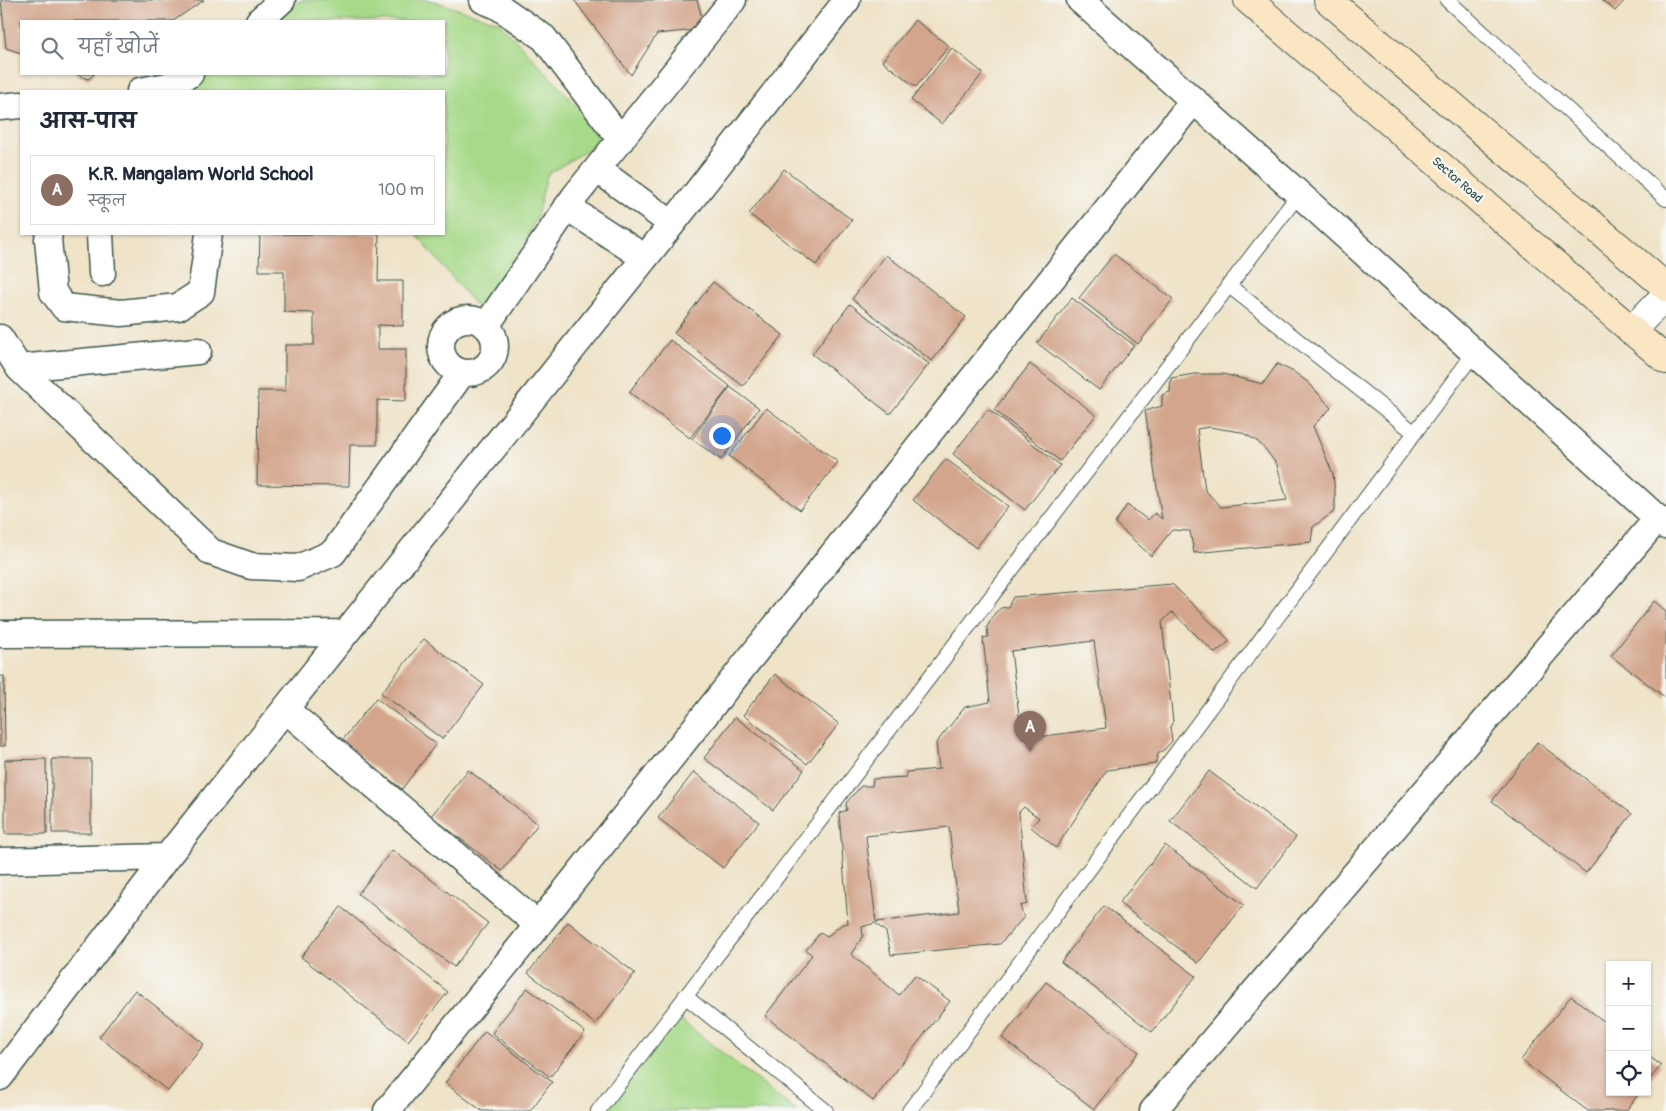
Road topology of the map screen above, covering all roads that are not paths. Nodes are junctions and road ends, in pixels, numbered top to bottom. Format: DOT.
graph roads {
  1 [pos="282,0"];
  2 [pos="483,0"];
  3 [pos="733,0"];
  4 [pos="847,0"];
  5 [pos="1080,0"];
  6 [pos="1248,0"];
  7 [pos="1328,0"];
  8 [pos="1447,0"];
  9 [pos="260,20"];
  10 [pos="188,75"];
  11 [pos="145,90"];
  12 [pos="1194,100"];
  13 [pos="20,105"];
  14 [pos="0,107"];
  15 [pos="621,140"];
  16 [pos="597,169"];
  17 [pos="1299,194"];
  18 [pos="1666,199"];
  19 [pos="567,207"];
  20 [pos="672,224"];
  21 [pos="49,235"];
  22 [pos="100,235"];
  23 [pos="209,235"];
  24 [pos="645,258"];
  25 [pos="102,273"];
  26 [pos="1228,285"];
  27 [pos="1666,287"];
  28 [pos="1666,295"];
  29 [pos="486,326"];
  30 [pos="1631,330"];
  31 [pos="0,338"];
  32 [pos="198,351"];
  33 [pos="1474,352"];
  34 [pos="1666,360"];
  35 [pos="19,368"];
  36 [pos="462,373"];
  37 [pos="1415,433"];
  38 [pos="1662,522"];
  39 [pos="345,633"];
  40 [pos="0,634"];
  41 [pos="285,709"];
  42 [pos="167,857"];
  43 [pos="0,861"];
  44 [pos="538,925"];
  45 [pos="685,996"];
  46 [pos="0,1076"];
  47 [pos="387,1111"];
  48 [pos="598,1111"];
  49 [pos="826,1111"];
  50 [pos="908,1111"];
  51 [pos="1153,1111"];
  1 -- 9 [label="street"];
  2 -- 15 [label="street"];
  3 -- 15 [label="street"];
  4 -- 20 [label="street"];
  5 -- 12 [label="street"];
  6 -- 30 [label="main road, Sector Road"];
  7 -- 27 [label="main road"];
  8 -- 18 [label="lane"];
  10 -- 11 [label="street"];
  12 -- 17 [label="street"];
  12 -- 44 [label="street"];
  13 -- 14 [label="street"];
  15 -- 16 [label="street"];
  16 -- 19 [label="street"];
  16 -- 20 [label="street"];
  17 -- 26 [label="lane"];
  17 -- 33 [label="street"];
  19 -- 24 [label="street"];
  19 -- 29 [label="street"];
  20 -- 24 [label="street"];
  21 -- 23 [label="street"];
  22 -- 25 [label="street"];
  24 -- 39 [label="street"];
  26 -- 37 [label="lane"];
  26 -- 45 [label="lane"];
  28 -- 30 [label="street"];
  29 -- 36 [label="street"];
  29 -- 36 [label="street"];
  30 -- 34 [label="main road, Sector Road"];
  31 -- 35 [label="street"];
  32 -- 35 [label="street"];
  33 -- 37 [label="lane"];
  33 -- 38 [label="street"];
  35 -- 36 [label="street"];
  37 -- 50 [label="lane"];
  38 -- 51 [label="street"];
  39 -- 40 [label="street"];
  39 -- 41 [label="street"];
  41 -- 42 [label="street"];
  41 -- 44 [label="street"];
  42 -- 43 [label="street"];
  42 -- 46 [label="street"];
  44 -- 47 [label="street"];
  45 -- 48 [label="lane"];
  45 -- 49 [label="lane"];
}
